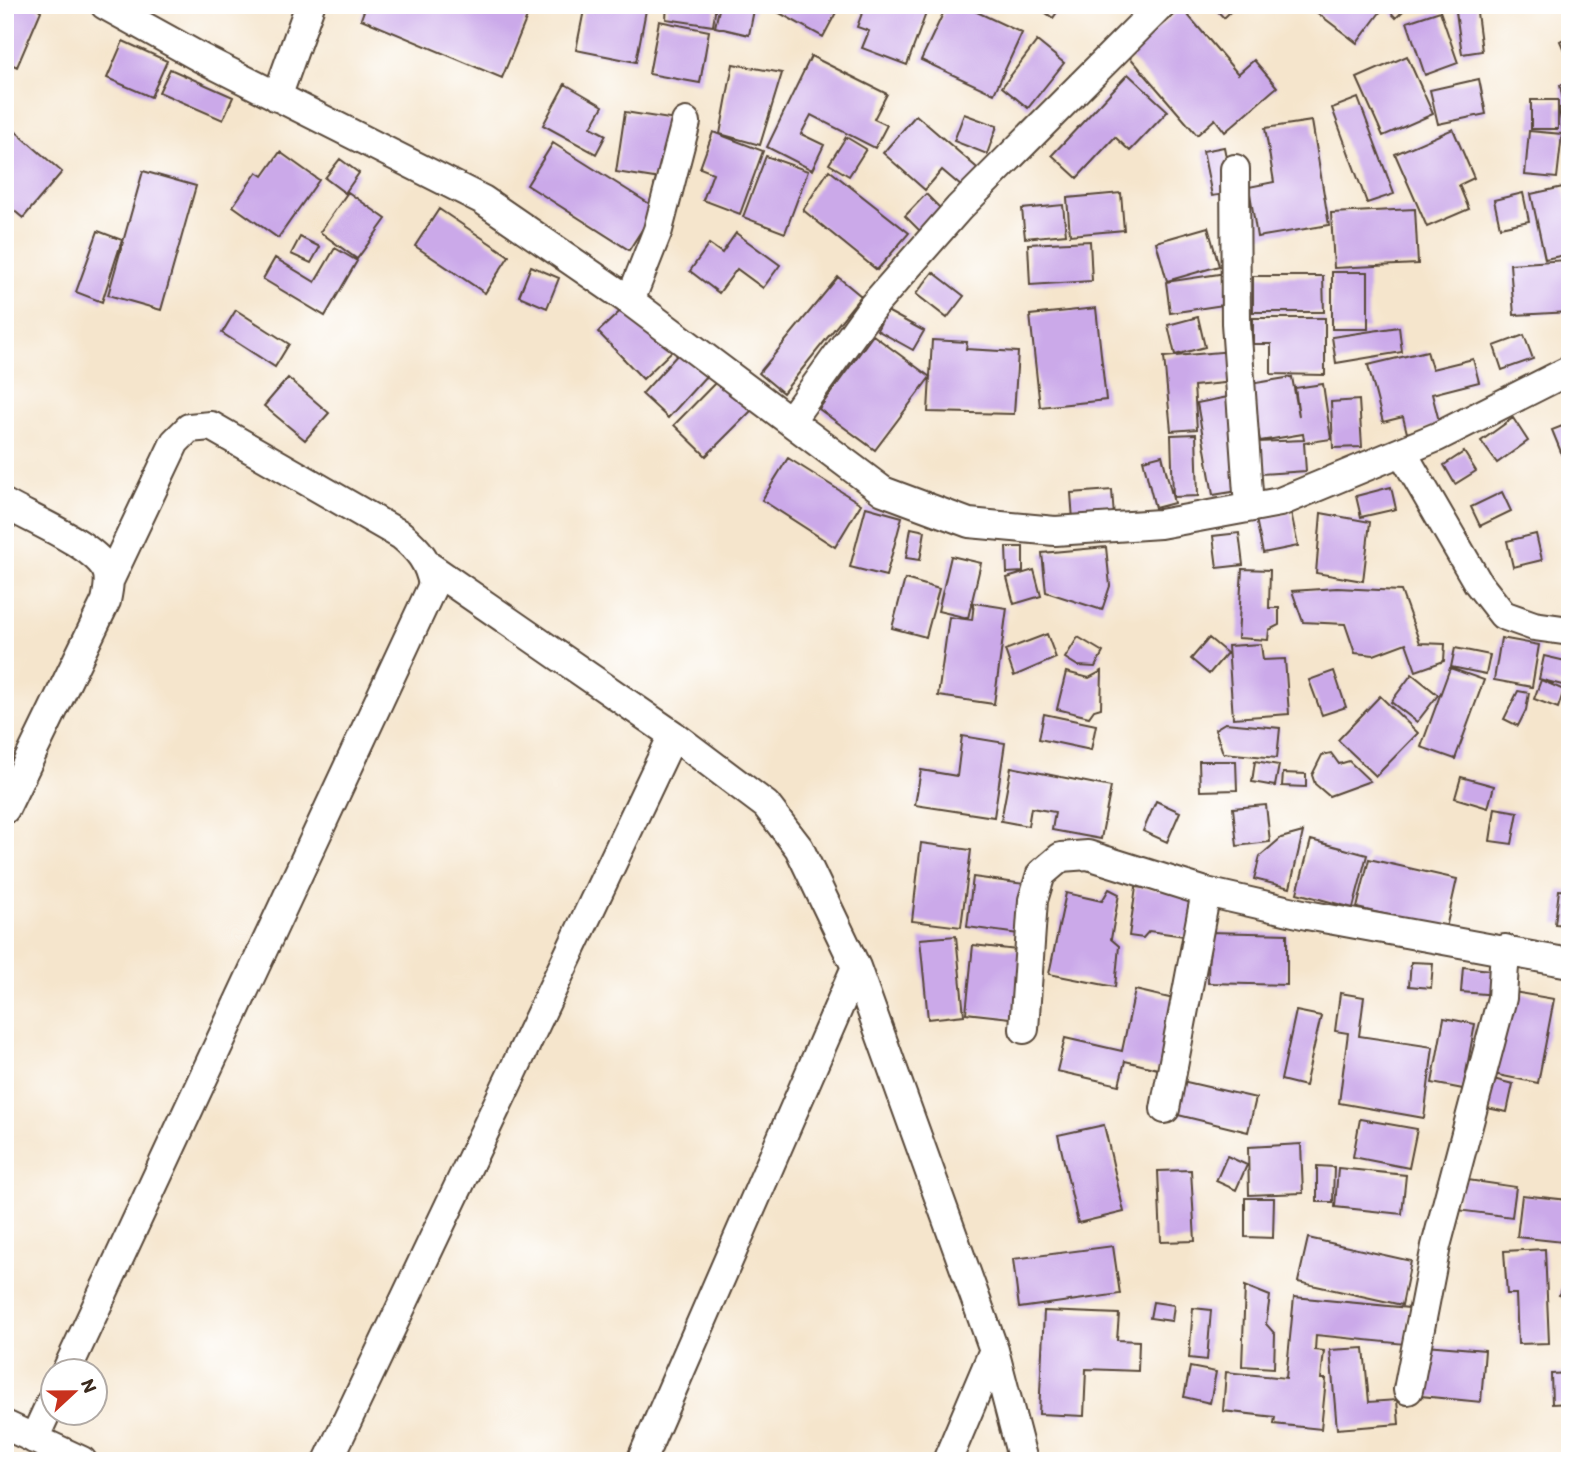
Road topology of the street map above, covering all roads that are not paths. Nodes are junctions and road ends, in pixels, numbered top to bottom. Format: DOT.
graph roads {
  1 [pos="105,5"];
  2 [pos="310,5"];
  3 [pos="1161,5"];
  4 [pos="277,97"];
  5 [pos="686,122"];
  6 [pos="1235,169"];
  7 [pos="630,300"];
  8 [pos="1570,370"];
  9 [pos="790,421"];
  10 [pos="1402,452"];
  11 [pos="5,504"];
  12 [pos="1249,507"];
  13 [pos="430,566"];
  14 [pos="109,581"];
  15 [pos="1570,632"];
  16 [pos="673,735"];
  17 [pos="5,809"];
  18 [pos="1206,892"];
  19 [pos="1505,949"];
  20 [pos="1570,963"];
  21 [pos="856,967"];
  22 [pos="1024,1029"];
  23 [pos="1165,1109"];
  24 [pos="994,1350"];
  25 [pos="72,1358"];
  26 [pos="1408,1390"];
  27 [pos="5,1425"];
  28 [pos="39,1428"];
  29 [pos="34,1439"];
  30 [pos="82,1461"];
  31 [pos="328,1461"];
  32 [pos="641,1461"];
  33 [pos="947,1461"];
  34 [pos="1023,1461"];
  1 -- 4 [label="street"];
  2 -- 4 [label="street"];
  3 -- 9 [label="street"];
  4 -- 7 [label="street"];
  5 -- 7 [label="street"];
  6 -- 12 [label="street"];
  7 -- 9 [label="street"];
  8 -- 10 [label="street"];
  9 -- 12 [label="street"];
  10 -- 12 [label="street"];
  10 -- 15 [label="street"];
  11 -- 14 [label="street"];
  13 -- 14 [label="street"];
  13 -- 16 [label="street"];
  13 -- 25 [label="street"];
  14 -- 17 [label="street"];
  16 -- 21 [label="street"];
  16 -- 31 [label="street"];
  18 -- 19 [label="street"];
  18 -- 22 [label="street"];
  18 -- 23 [label="street"];
  19 -- 20 [label="street"];
  19 -- 26 [label="street"];
  21 -- 24 [label="street"];
  21 -- 32 [label="street"];
  24 -- 33 [label="street"];
  24 -- 34 [label="street"];
  27 -- 29 [label="street"];
  28 -- 29 [label="street"];
  29 -- 30 [label="street"];
}
